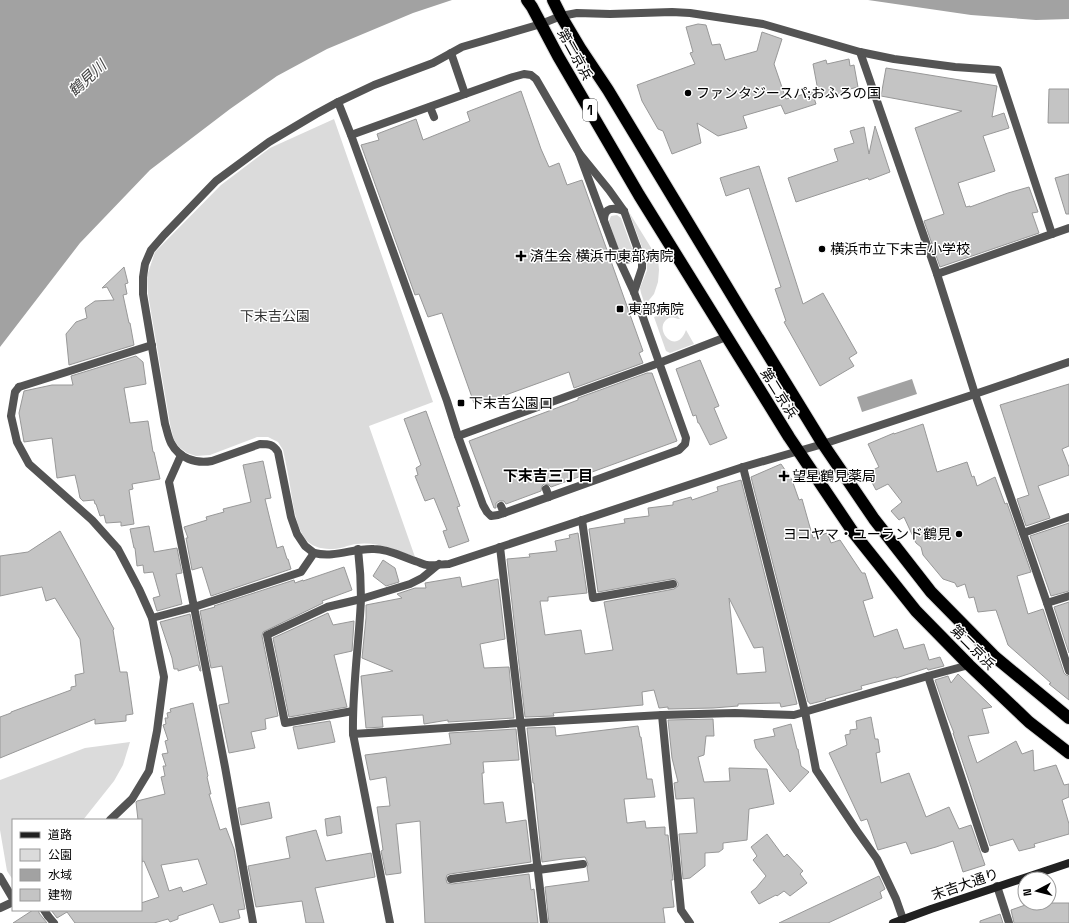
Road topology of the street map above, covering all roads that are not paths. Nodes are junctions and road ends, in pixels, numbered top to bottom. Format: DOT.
graph roads {
  1 [pos="527,0"];
  2 [pos="553,0"];
  3 [pos="561,16"];
  4 [pos="542,24"];
  5 [pos="860,52"];
  6 [pos="451,53"];
  7 [pos="465,94"];
  8 [pos="338,102"];
  9 [pos="430,107"];
  10 [pos="434,117"];
  11 [pos="352,135"];
  12 [pos="579,153"];
  13 [pos="624,211"];
  14 [pos="604,220"];
  15 [pos="1069,228"];
  16 [pos="1052,234"];
  17 [pos="637,248"];
  18 [pos="616,253"];
  19 [pos="937,274"];
  20 [pos="634,292"];
  21 [pos="726,337"];
  22 [pos="152,345"];
  23 [pos="1069,362"];
  24 [pos="659,363"];
  25 [pos="976,394"];
  26 [pos="458,436"];
  27 [pos="823,444"];
  28 [pos="798,451"];
  29 [pos="181,454"];
  30 [pos="743,467"];
  31 [pos="1069,517"];
  32 [pos="582,520"];
  33 [pos="1022,533"];
  34 [pos="500,547"];
  35 [pos="358,549"];
  36 [pos="314,553"];
  37 [pos="439,564"];
  38 [pos="674,584"];
  39 [pos="1069,596"];
  40 [pos="361,599"];
  41 [pos="1047,603"];
  42 [pos="194,607"];
  43 [pos="152,618"];
  44 [pos="969,665"];
  45 [pos="1069,671"];
  46 [pos="928,676"];
  47 [pos="353,711"];
  48 [pos="805,712"];
  49 [pos="662,715"];
  50 [pos="1069,718"];
  51 [pos="520,723"];
  52 [pos="353,734"];
  53 [pos="1069,753"];
  54 [pos="111,819"];
  55 [pos="985,849"];
  56 [pos="1069,863"];
  57 [pos="583,864"];
  58 [pos="538,869"];
  59 [pos="0,877"];
  60 [pos="451,879"];
  61 [pos="997,886"];
  62 [pos="12,899"];
  63 [pos="12,902"];
  64 [pos="0,908"];
  65 [pos="46,913"];
  66 [pos="903,919"];
  67 [pos="54,923"];
  68 [pos="253,923"];
  69 [pos="390,923"];
  70 [pos="544,923"];
  71 [pos="690,923"];
  72 [pos="893,923"];
  73 [pos="1009,923"];
  1 -- 4 [label="highway, 第二京浜 / 1"];
  2 -- 3 [label="highway, 第二京浜 / 1"];
  3 -- 4 [label="street"];
  3 -- 5 [label="street"];
  3 -- 27 [label="highway, 第二京浜 / 1"];
  4 -- 6 [label="street"];
  4 -- 21 [label="highway, 第二京浜 / 1"];
  5 -- 16 [label="street"];
  5 -- 19 [label="street"];
  6 -- 7 [label="street"];
  6 -- 8 [label="street"];
  7 -- 9 [label="street"];
  7 -- 12 [label="street"];
  8 -- 11 [label="street"];
  8 -- 22 [label="street"];
  9 -- 10 [label="street"];
  9 -- 11 [label="street"];
  11 -- 26 [label="street"];
  12 -- 13 [label="street"];
  12 -- 14 [label="street"];
  13 -- 14 [label="street"];
  13 -- 17 [label="street"];
  14 -- 18 [label="street"];
  15 -- 16 [label="street"];
  16 -- 19 [label="street"];
  17 -- 18 [label="street"];
  17 -- 20 [label="street"];
  18 -- 20 [label="street"];
  19 -- 25 [label="street"];
  20 -- 24 [label="street"];
  21 -- 24 [label="street"];
  21 -- 28 [label="highway, 第二京浜 / 1"];
  22 -- 29 [label="street"];
  22 -- 43 [label="street"];
  23 -- 25 [label="street"];
  24 -- 26 [label="street"];
  24 -- 26 [label="street"];
  25 -- 27 [label="street"];
  25 -- 33 [label="street"];
  27 -- 28 [label="street"];
  27 -- 50 [label="highway, 第二京浜 / 1"];
  28 -- 30 [label="street"];
  28 -- 44 [label="highway, 第二京浜 / 1"];
  29 -- 36 [label="street"];
  29 -- 42 [label="street"];
  30 -- 32 [label="street"];
  30 -- 48 [label="street"];
  31 -- 33 [label="street"];
  32 -- 34 [label="street"];
  32 -- 38 [label="street"];
  33 -- 41 [label="street"];
  34 -- 37 [label="street"];
  34 -- 51 [label="street"];
  35 -- 36 [label="street"];
  35 -- 37 [label="street"];
  35 -- 40 [label="street"];
  36 -- 42 [label="street"];
  37 -- 40 [label="street"];
  39 -- 41 [label="street"];
  40 -- 47 [label="street"];
  40 -- 47 [label="street"];
  41 -- 45 [label="street"];
  42 -- 43 [label="street"];
  42 -- 68 [label="street"];
  43 -- 54 [label="street"];
  44 -- 46 [label="street"];
  44 -- 53 [label="highway, 第二京浜 / 1"];
  46 -- 48 [label="street"];
  46 -- 55 [label="street"];
  47 -- 52 [label="street"];
  48 -- 49 [label="street"];
  48 -- 66 [label="street"];
  49 -- 51 [label="street"];
  49 -- 71 [label="street"];
  51 -- 52 [label="street"];
  51 -- 58 [label="street"];
  52 -- 69 [label="street"];
  56 -- 61 [label="street, 末吉大通り"];
  57 -- 58 [label="street"];
  58 -- 60 [label="street"];
  58 -- 70 [label="street"];
  59 -- 62 [label="street"];
  61 -- 66 [label="street, 末吉大通り"];
  61 -- 73 [label="street"];
  63 -- 64 [label="street"];
  65 -- 67 [label="street"];
  66 -- 72 [label="street, 末吉大通り"];
}
